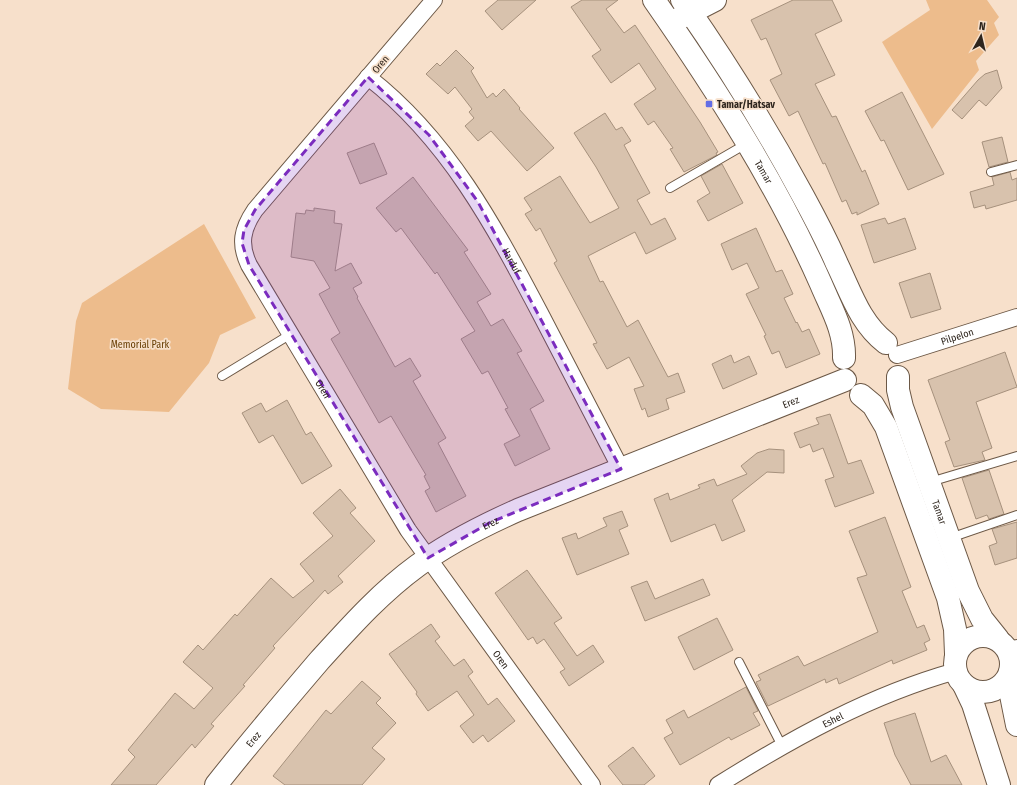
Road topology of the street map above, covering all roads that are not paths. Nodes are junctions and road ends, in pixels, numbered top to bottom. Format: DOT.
graph roads {
  1 [pos="434,0"];
  2 [pos="654,0"];
  3 [pos="715,0"];
  4 [pos="686,6"];
  5 [pos="671,24"];
  6 [pos="368,77"];
  7 [pos="746,144"];
  8 [pos="1017,165"];
  9 [pos="991,172"];
  10 [pos="670,188"];
  11 [pos="1017,317"];
  12 [pos="291,334"];
  13 [pos="891,349"];
  14 [pos="844,358"];
  15 [pos="222,376"];
  16 [pos="898,377"];
  17 [pos="845,380"];
  18 [pos="861,395"];
  19 [pos="1017,456"];
  20 [pos="621,469"];
  21 [pos="929,482"];
  22 [pos="1017,515"];
  23 [pos="949,538"];
  24 [pos="428,558"];
  25 [pos="1008,646"];
  26 [pos="739,662"];
  27 [pos="959,670"];
  28 [pos="1010,673"];
  29 [pos="1017,725"];
  30 [pos="782,746"];
  31 [pos="216,785"];
  32 [pos="592,785"];
  33 [pos="718,785"];
  34 [pos="999,785"];
  1 -- 6 [label="street, Oren"];
  2 -- 5 [label="street, Tamar"];
  3 -- 4 [label="street"];
  4 -- 5 [label="street"];
  4 -- 13 [label="street"];
  5 -- 7 [label="street, Tamar"];
  6 -- 12 [label="street, Oren"];
  6 -- 20 [label="street, Harduf"];
  7 -- 10 [label="lane"];
  7 -- 14 [label="street, Tamar"];
  8 -- 9 [label="lane"];
  11 -- 13 [label="street, Pilpelon"];
  12 -- 15 [label="lane"];
  12 -- 24 [label="street, Oren"];
  13 -- 14 [label="street"];
  13 -- 16 [label="street"];
  14 -- 17 [label="street"];
  16 -- 18 [label="street"];
  16 -- 21 [label="street, Tamar"];
  17 -- 18 [label="street"];
  17 -- 20 [label="street, Erez"];
  18 -- 27 [label="street, Tamar"];
  19 -- 21 [label="lane"];
  20 -- 24 [label="street, Erez"];
  21 -- 23 [label="street, Tamar"];
  22 -- 23 [label="lane"];
  23 -- 25 [label="street, Tamar"];
  24 -- 31 [label="street, Erez"];
  24 -- 32 [label="street, Oren"];
  25 -- 27 [label="street"];
  25 -- 28 [label="street"];
  26 -- 30 [label="lane"];
  27 -- 28 [label="street"];
  27 -- 30 [label="street, Eshel"];
  27 -- 34 [label="street, Tamar"];
  28 -- 29 [label="street"];
  30 -- 33 [label="street, Eshel"];
}
